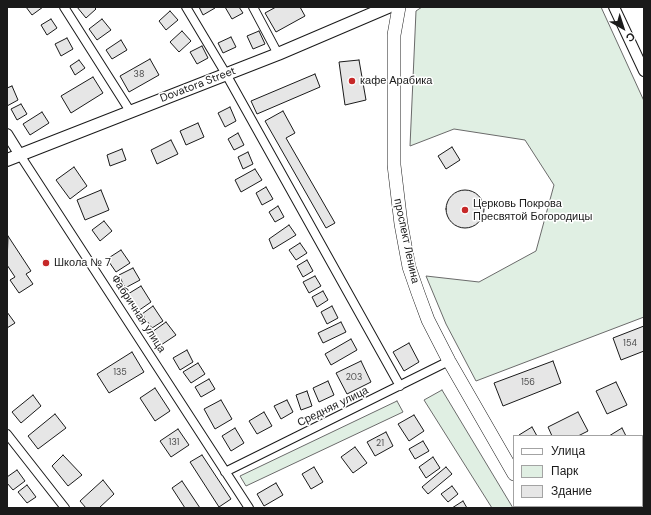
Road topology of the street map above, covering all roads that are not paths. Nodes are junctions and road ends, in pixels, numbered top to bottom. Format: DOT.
graph roads {
  1 [pos="64,7"];
  2 [pos="186,7"];
  3 [pos="253,7"];
  4 [pos="388,7"];
  5 [pos="399,7"];
  6 [pos="614,7"];
  7 [pos="278,54"];
  8 [pos="644,71"];
  9 [pos="226,74"];
  10 [pos="130,111"];
  11 [pos="7,134"];
  12 [pos="20,155"];
  13 [pos="7,160"];
  14 [pos="450,361"];
  15 [pos="400,386"];
  16 [pos="7,434"];
  17 [pos="225,472"];
  18 [pos="513,472"];
  19 [pos="65,508"];
  20 [pos="248,508"];
  1 -- 10 [label="street"];
  2 -- 9 [label="street"];
  3 -- 7 [label="street"];
  4 -- 7 [label="main road, Dovatora Street"];
  5 -- 14 [label="main road, проспект Ленина"];
  6 -- 8 [label="street"];
  7 -- 9 [label="main road, Dovatora Street"];
  9 -- 10 [label="main road, Dovatora Street"];
  9 -- 15 [label="street"];
  10 -- 12 [label="main road, Dovatora Street"];
  11 -- 12 [label="street, Фабричная улица"];
  12 -- 13 [label="main road, Dovatora Street"];
  12 -- 17 [label="street, Фабричная улица"];
  14 -- 15 [label="street, Средняя улица"];
  14 -- 18 [label="main road, проспект Ленина"];
  15 -- 17 [label="street, Средняя улица"];
  16 -- 19 [label="street"];
  17 -- 20 [label="street, Фабричная улица"];
}
